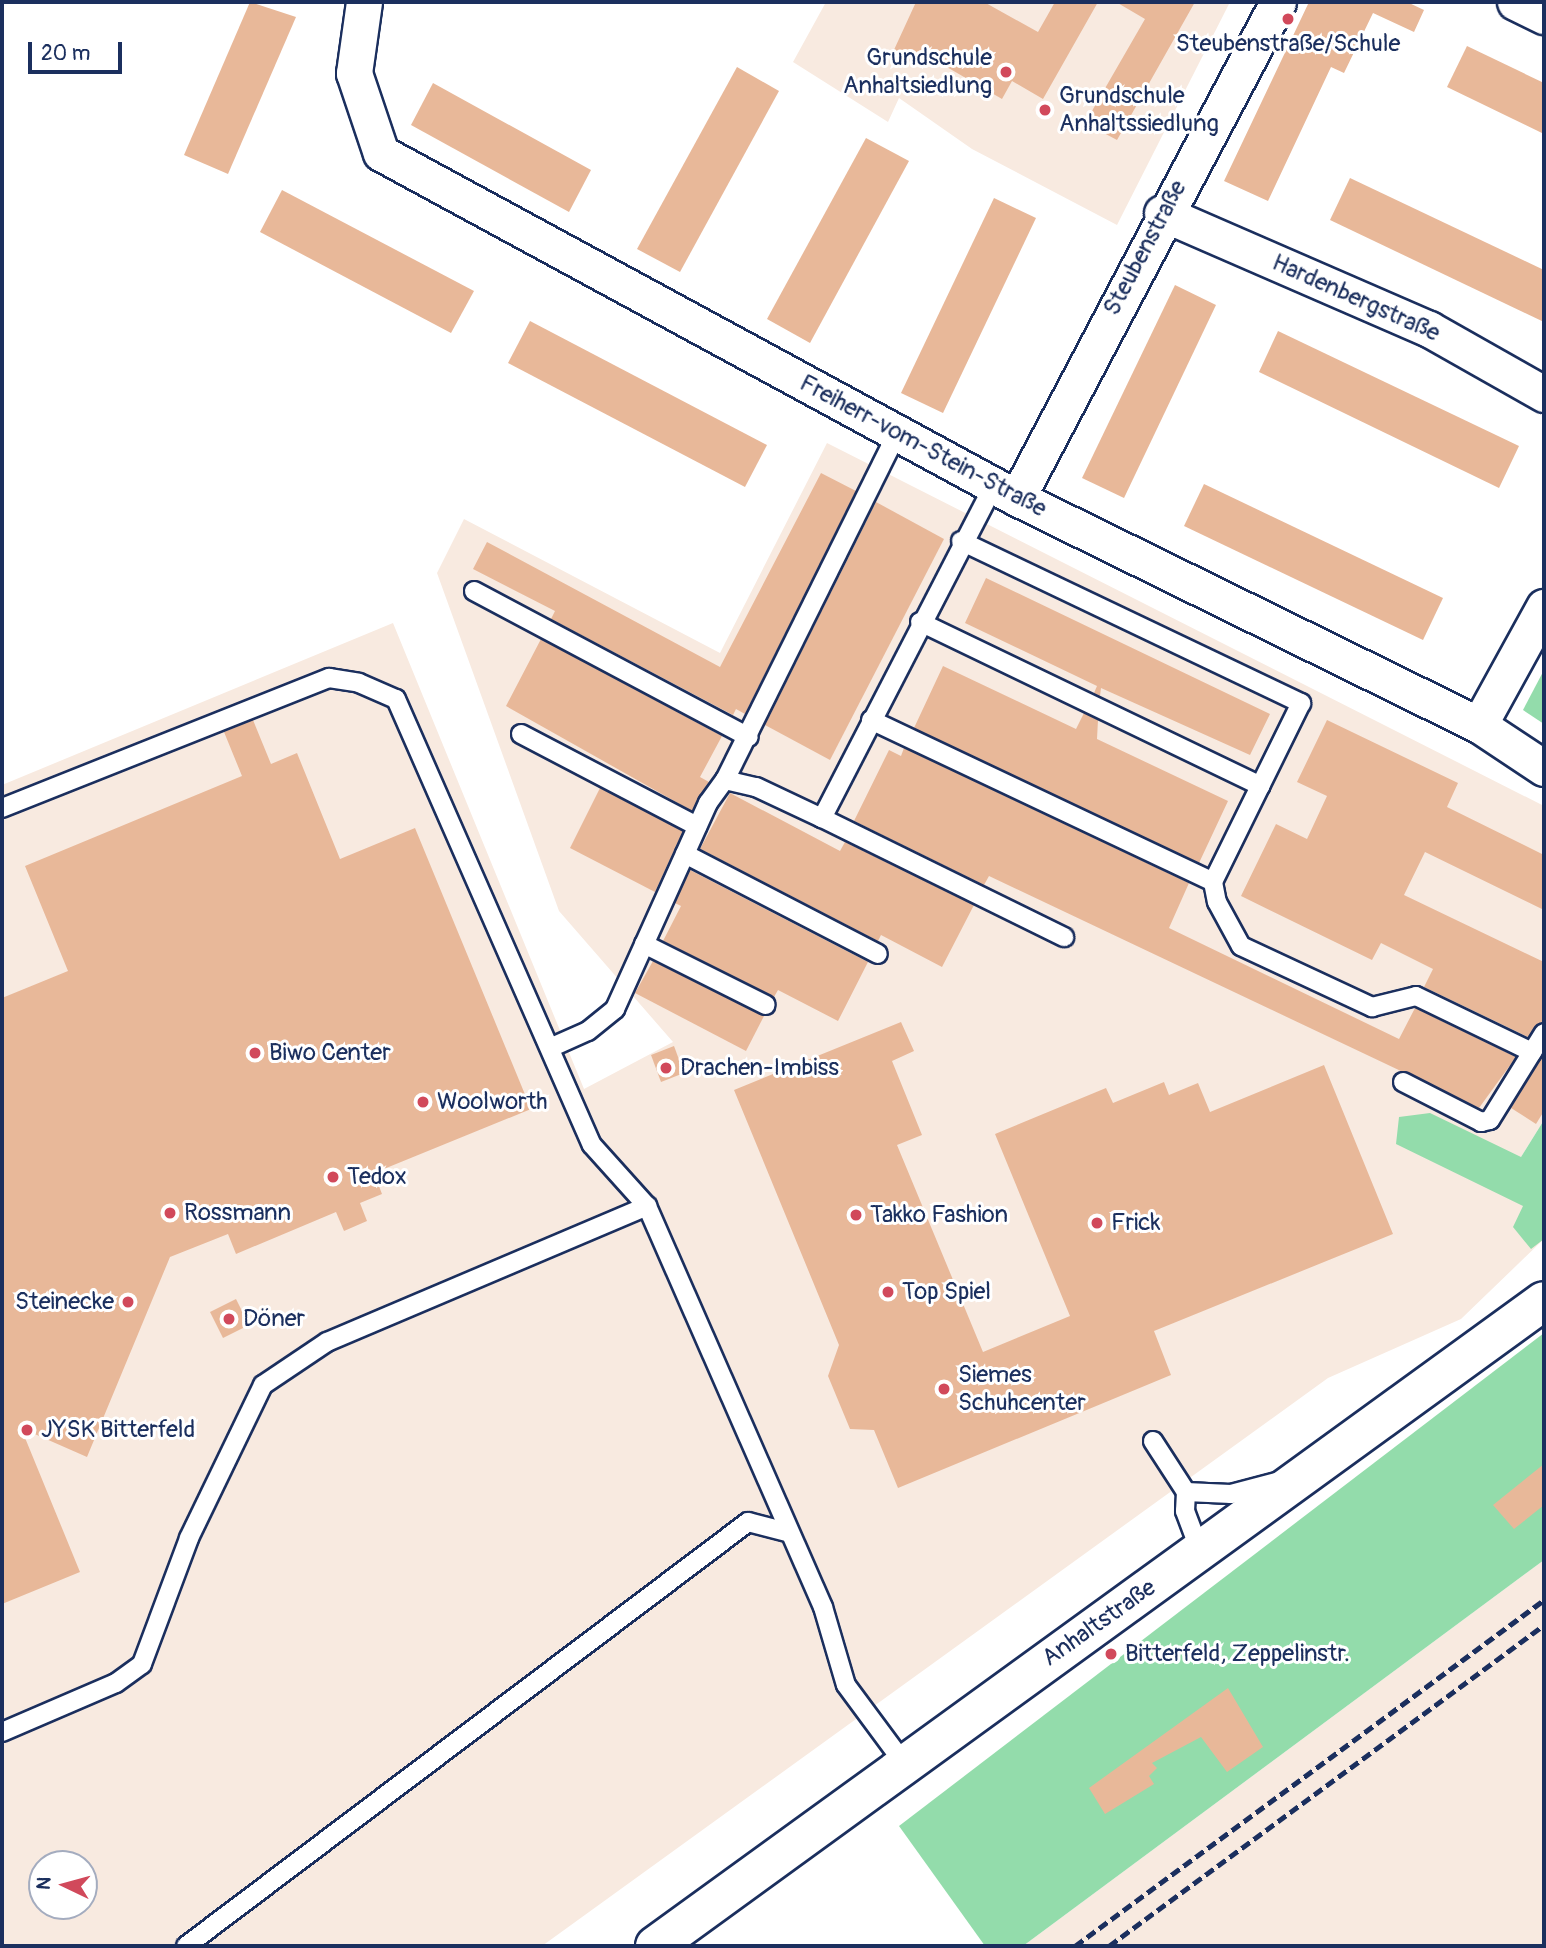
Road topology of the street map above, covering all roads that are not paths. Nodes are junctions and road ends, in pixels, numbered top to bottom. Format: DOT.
graph roads {
  1 [pos="364,2"];
  2 [pos="1279,2"];
  3 [pos="1515,2"];
  4 [pos="1544,16"];
  5 [pos="1162,213"];
  6 [pos="1544,394"];
  7 [pos="897,433"];
  8 [pos="1005,491"];
  9 [pos="961,541"];
  10 [pos="474,591"];
  11 [pos="1544,607"];
  12 [pos="920,622"];
  13 [pos="871,720"];
  14 [pos="1479,725"];
  15 [pos="521,734"];
  16 [pos="749,737"];
  17 [pos="1544,768"];
  18 [pos="725,780"];
  19 [pos="1261,786"];
  20 [pos="2,808"];
  21 [pos="822,818"];
  22 [pos="697,826"];
  23 [pos="685,854"];
  24 [pos="1213,882"];
  25 [pos="1064,937"];
  26 [pos="644,944"];
  27 [pos="878,954"];
  28 [pos="766,1005"];
  29 [pos="1544,1033"];
  30 [pos="552,1047"];
  31 [pos="1532,1052"];
  32 [pos="1402,1082"];
  33 [pos="647,1206"];
  34 [pos="1544,1301"];
  35 [pos="1153,1441"];
  36 [pos="1301,1479"];
  37 [pos="1186,1492"];
  38 [pos="787,1532"];
  39 [pos="1200,1551"];
  40 [pos="2,1732"];
  41 [pos="906,1766"];
  42 [pos="186,1946"];
  43 [pos="655,1946"];
  1 -- 7 [label="street, Freiherr-vom-Stein-Straße"];
  2 -- 5 [label="street, Steubenstraße"];
  3 -- 4 [label="street"];
  5 -- 6 [label="street, Hardenbergstraße"];
  5 -- 8 [label="street, Steubenstraße"];
  7 -- 8 [label="street, Freiherr-vom-Stein-Straße"];
  7 -- 16 [label="lane"];
  8 -- 9 [label="lane"];
  8 -- 14 [label="street, Freiherr-vom-Stein-Straße"];
  9 -- 12 [label="lane"];
  9 -- 19 [label="lane"];
  10 -- 16 [label="lane"];
  11 -- 14 [label="street"];
  12 -- 13 [label="lane"];
  12 -- 19 [label="lane"];
  13 -- 21 [label="lane"];
  13 -- 24 [label="lane"];
  14 -- 17 [label="street, Freiherr-vom-Stein-Straße"];
  15 -- 22 [label="lane"];
  16 -- 18 [label="lane"];
  18 -- 21 [label="lane"];
  18 -- 22 [label="lane"];
  19 -- 24 [label="lane"];
  20 -- 30 [label="lane"];
  21 -- 25 [label="lane"];
  22 -- 23 [label="lane"];
  23 -- 26 [label="lane"];
  23 -- 27 [label="lane"];
  24 -- 31 [label="lane"];
  26 -- 28 [label="lane"];
  26 -- 30 [label="lane"];
  29 -- 31 [label="lane"];
  30 -- 33 [label="lane"];
  31 -- 32 [label="lane"];
  33 -- 38 [label="lane"];
  33 -- 40 [label="lane"];
  34 -- 36 [label="street, Anhaltstraße"];
  35 -- 37 [label="lane"];
  36 -- 37 [label="lane"];
  36 -- 39 [label="street, Anhaltstraße"];
  37 -- 39 [label="lane"];
  38 -- 41 [label="lane"];
  38 -- 42 [label="lane"];
  39 -- 41 [label="street, Anhaltstraße"];
  41 -- 43 [label="street, Anhaltstraße"];
}
